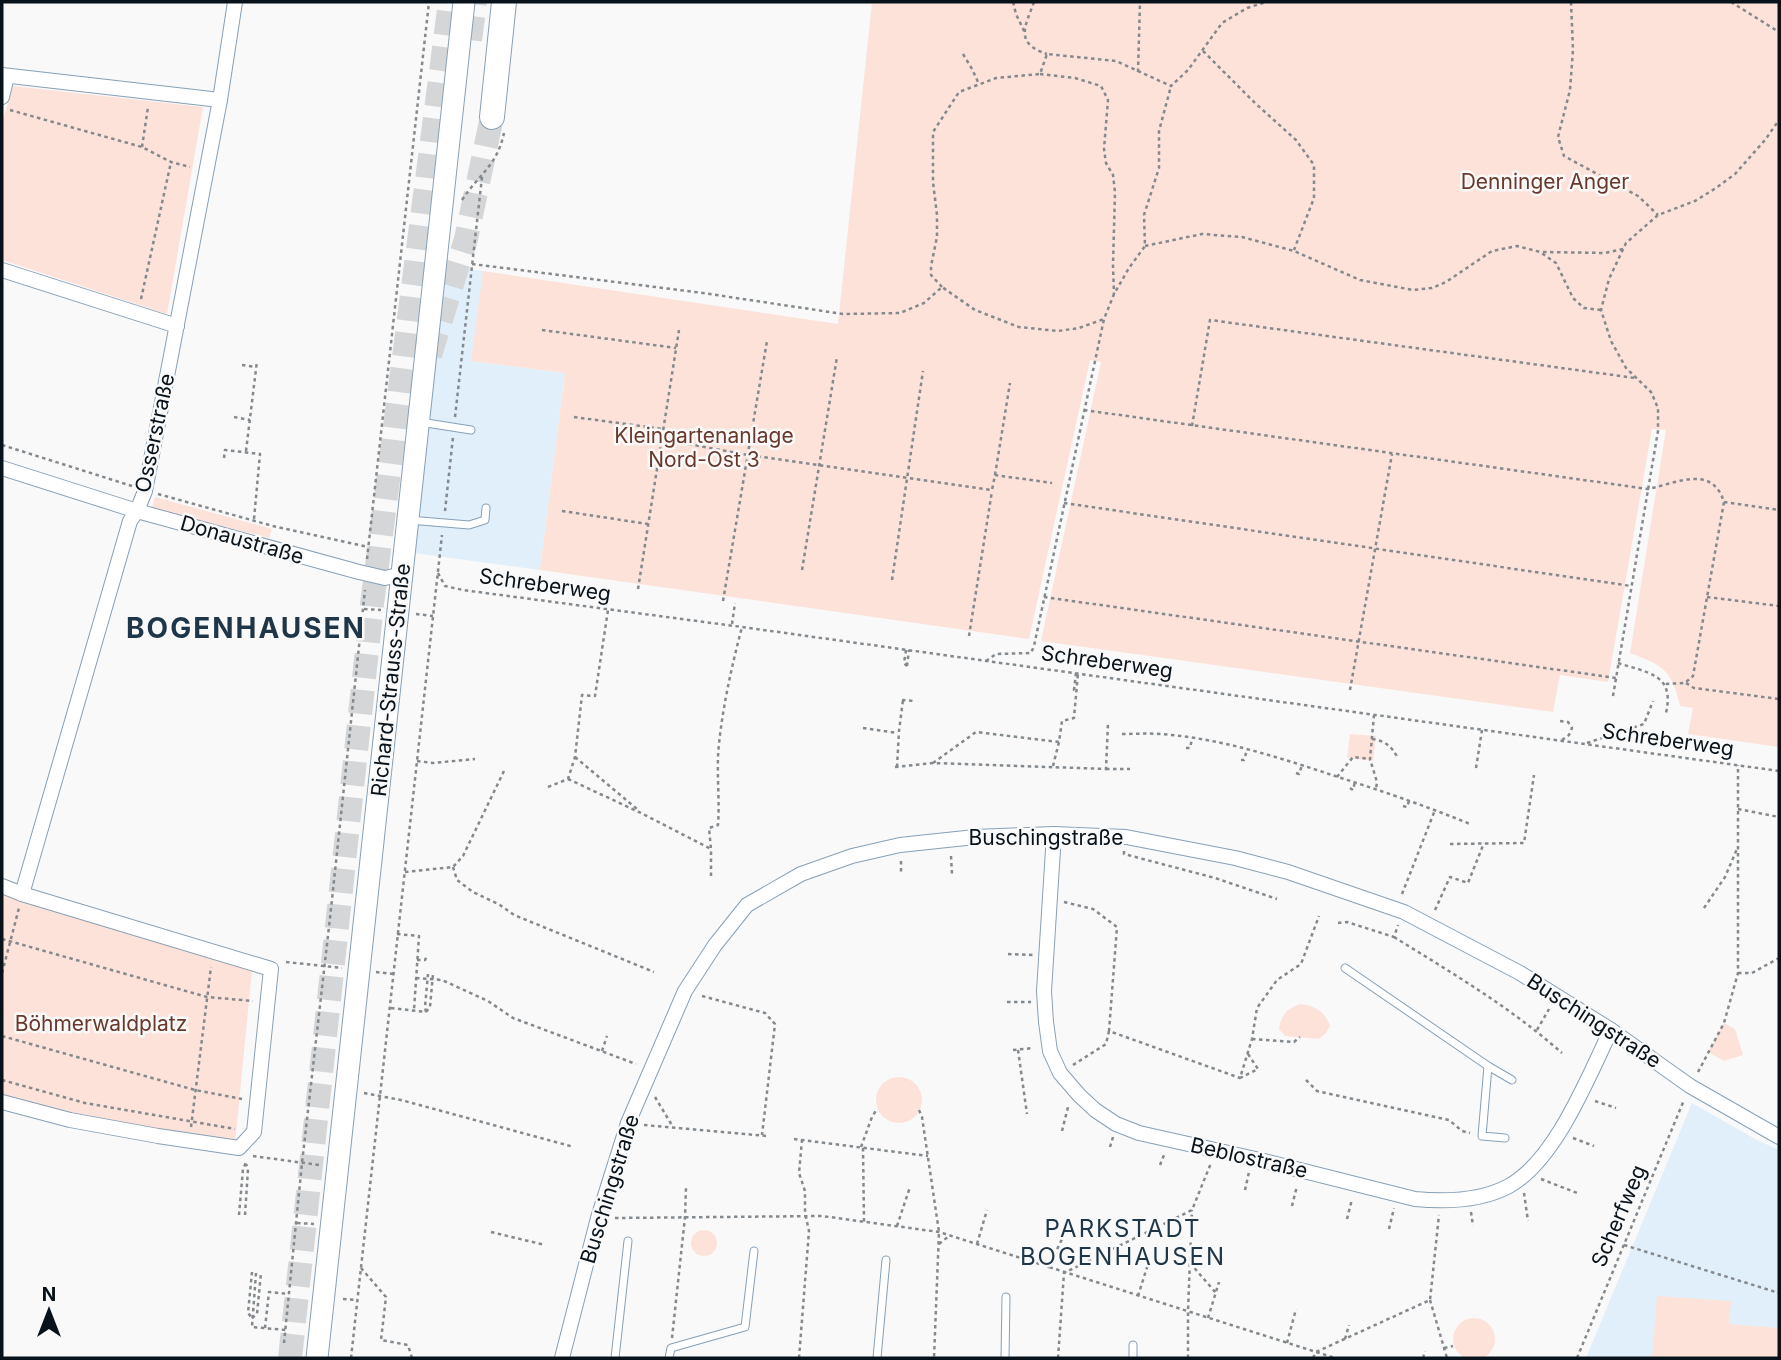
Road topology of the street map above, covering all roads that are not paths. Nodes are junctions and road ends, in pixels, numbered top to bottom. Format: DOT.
graph roads {
  1 [pos="235,2"];
  2 [pos="464,2"];
  3 [pos="504,2"];
  4 [pos="5,76"];
  5 [pos="220,100"];
  6 [pos="3,102"];
  7 [pos="492,117"];
  8 [pos="2,271"];
  9 [pos="177,326"];
  10 [pos="419,422"];
  11 [pos="471,430"];
  12 [pos="2,468"];
  13 [pos="486,508"];
  14 [pos="137,511"];
  15 [pos="408,520"];
  16 [pos="402,574"];
  17 [pos="1054,834"];
  18 [pos="2,886"];
  19 [pos="22,894"];
  20 [pos="1345,968"];
  21 [pos="1611,1030"];
  22 [pos="1488,1066"];
  23 [pos="1512,1080"];
  24 [pos="2,1102"];
  25 [pos="1779,1136"];
  26 [pos="1505,1138"];
  27 [pos="628,1241"];
  28 [pos="754,1251"];
  29 [pos="886,1260"];
  30 [pos="1006,1297"];
  31 [pos="1133,1345"];
  32 [pos="317,1358"];
  33 [pos="562,1358"];
  34 [pos="615,1358"];
  35 [pos="669,1358"];
  36 [pos="877,1358"];
  37 [pos="1005,1358"];
  38 [pos="1133,1358"];
  1 -- 5 [label="street, Osserstraße"];
  2 -- 10 [label="main road, Richard-Strauss-Straße"];
  3 -- 7 [label="highway"];
  4 -- 5 [label="street"];
  4 -- 6 [label="street"];
  5 -- 9 [label="street, Osserstraße"];
  8 -- 9 [label="street"];
  9 -- 14 [label="street, Osserstraße"];
  10 -- 11 [label="lane"];
  10 -- 15 [label="main road, Richard-Strauss-Straße"];
  12 -- 14 [label="street, Donaustraße"];
  13 -- 15 [label="lane"];
  14 -- 16 [label="street, Donaustraße"];
  14 -- 19 [label="street, Osserstraße"];
  15 -- 16 [label="main road, Richard-Strauss-Straße"];
  16 -- 32 [label="main road, Richard-Strauss-Straße"];
  17 -- 21 [label="street, Buschingstraße"];
  17 -- 21 [label="street, Beblostraße"];
  17 -- 33 [label="street, Buschingstraße"];
  18 -- 19 [label="street"];
  19 -- 24 [label="street"];
  20 -- 22 [label="lane"];
  21 -- 25 [label="street, Buschingstraße"];
  22 -- 23 [label="lane"];
  22 -- 26 [label="lane"];
  27 -- 34 [label="lane"];
  28 -- 35 [label="lane"];
  29 -- 36 [label="lane"];
  30 -- 37 [label="lane"];
  31 -- 38 [label="lane"];
}
